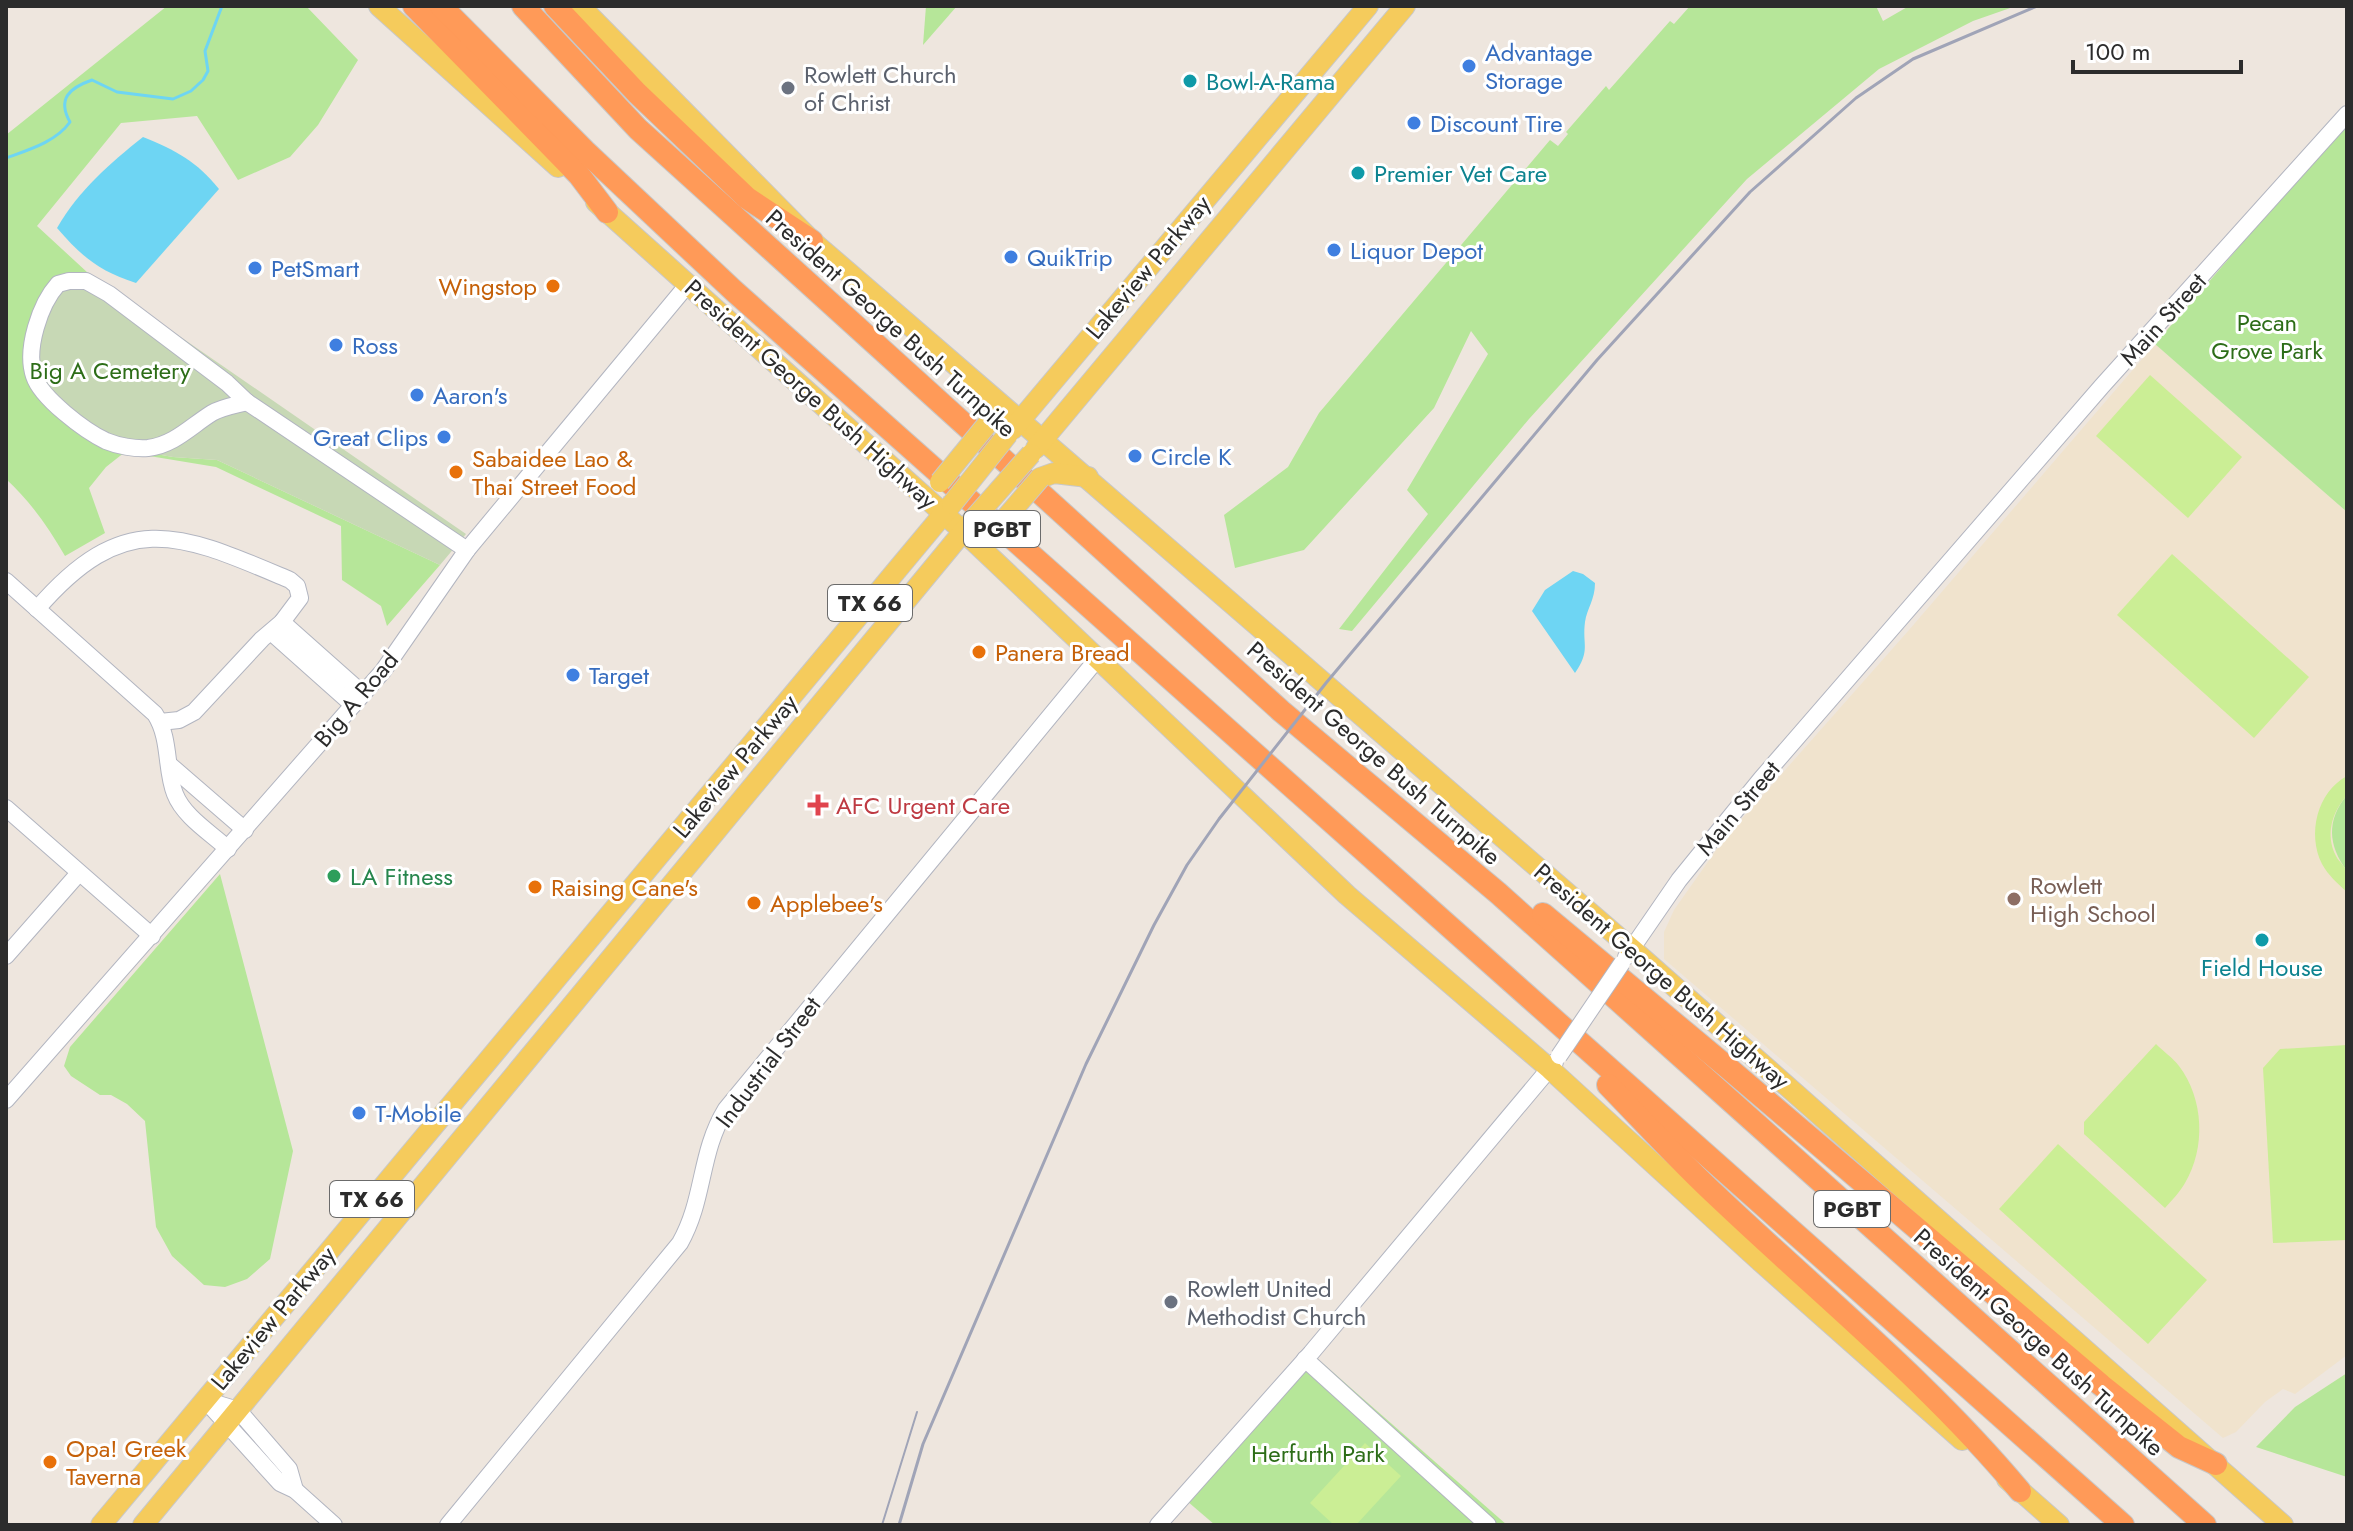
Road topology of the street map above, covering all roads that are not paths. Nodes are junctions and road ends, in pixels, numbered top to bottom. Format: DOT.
graph roads {
  1 [pos="379,6"];
  2 [pos="414,6"];
  3 [pos="441,6"];
  4 [pos="523,6"];
  5 [pos="555,6"];
  6 [pos="580,6"];
  7 [pos="1405,6"];
  8 [pos="1365,7"];
  9 [pos="1386,27"];
  10 [pos="2347,114"];
  11 [pos="607,212"];
  12 [pos="1192,214"];
  13 [pos="1215,233"];
  14 [pos="812,241"];
  15 [pos="689,283"];
  16 [pos="975,380"];
  17 [pos="247,402"];
  18 [pos="1015,427"];
  19 [pos="1037,446"];
  20 [pos="892,467"];
  21 [pos="1088,477"];
  22 [pos="948,509"];
  23 [pos="968,527"];
  24 [pos="467,550"];
  25 [pos="991,557"];
  26 [pos="6,581"];
  27 [pos="37,609"];
  28 [pos="276,627"];
  29 [pos="1098,658"];
  30 [pos="796,693"];
  31 [pos="358,700"];
  32 [pos="160,722"];
  33 [pos="171,766"];
  34 [pos="765,775"];
  35 [pos="6,808"];
  36 [pos="245,830"];
  37 [pos="228,849"];
  38 [pos="79,873"];
  39 [pos="641,878"];
  40 [pos="1498,893"];
  41 [pos="663,897"];
  42 [pos="152,936"];
  43 [pos="6,956"];
  44 [pos="1627,956"];
  45 [pos="1576,1039"];
  46 [pos="1554,1063"];
  47 [pos="6,1100"];
  48 [pos="446,1111"];
  49 [pos="470,1130"];
  50 [pos="1305,1359"];
  51 [pos="205,1400"];
  52 [pos="232,1417"];
  53 [pos="2216,1464"];
  54 [pos="2020,1491"];
  55 [pos="101,1525"];
  56 [pos="143,1525"];
  57 [pos="334,1525"];
  58 [pos="448,1525"];
  59 [pos="1158,1525"];
  60 [pos="1488,1525"];
  61 [pos="2059,1525"];
  62 [pos="2123,1525"];
  63 [pos="2205,1525"];
  64 [pos="2283,1525"];
  1 -- 11 [label="main road, President George Bush Highway"];
  2 -- 11 [label="highway"];
  3 -- 45 [label="highway, PGBT"];
  4 -- 40 [label="highway, President George Bush Turnpike / PGBT"];
  5 -- 14 [label="highway"];
  6 -- 14 [label="main road, President George Bush Highway"];
  7 -- 9 [label="main road, Lakeview Parkway / TX 66"];
  8 -- 9 [label="street"];
  8 -- 12 [label="main road, Lakeview Parkway / TX 66"];
  9 -- 13 [label="main road, Lakeview Parkway / TX 66"];
  10 -- 44 [label="street, Main Street"];
  11 -- 15 [label="main road, President George Bush Highway"];
  12 -- 13 [label="main road"];
  12 -- 18 [label="main road, Lakeview Parkway / TX 66"];
  13 -- 19 [label="main road, Lakeview Parkway / TX 66"];
  14 -- 16 [label="main road, President George Bush Highway"];
  15 -- 20 [label="main road, President George Bush Highway"];
  15 -- 24 [label="street, Big A Road"];
  16 -- 18 [label="main road, President George Bush Highway"];
  16 -- 20 [label="main road, bridge"];
  17 -- 17 [label="street"];
  17 -- 24 [label="street"];
  18 -- 19 [label="main road, President George Bush Highway"];
  18 -- 22 [label="main road, Lakeview Parkway / TX 66, bridge"];
  19 -- 21 [label="main road, President George Bush Highway"];
  19 -- 23 [label="main road, Lakeview Parkway / TX 66, bridge"];
  20 -- 22 [label="main road, President George Bush Highway"];
  21 -- 25 [label="main road, bridge"];
  21 -- 44 [label="main road, President George Bush Highway"];
  22 -- 23 [label="main road, President George Bush Highway"];
  22 -- 30 [label="main road, Lakeview Parkway / TX 66"];
  23 -- 25 [label="main road, President George Bush Highway"];
  23 -- 34 [label="main road, Lakeview Parkway / TX 66"];
  24 -- 31 [label="street, Big A Road"];
  25 -- 29 [label="main road, President George Bush Highway"];
  26 -- 27 [label="street"];
  27 -- 28 [label="street"];
  27 -- 32 [label="street"];
  28 -- 31 [label="street"];
  28 -- 32 [label="street"];
  29 -- 46 [label="main road, President George Bush Highway"];
  29 -- 58 [label="street, Industrial Street"];
  30 -- 34 [label="main road"];
  30 -- 39 [label="main road, Lakeview Parkway / TX 66"];
  31 -- 36 [label="street, Big A Road"];
  32 -- 33 [label="street"];
  33 -- 36 [label="street"];
  33 -- 37 [label="street"];
  34 -- 41 [label="main road, Lakeview Parkway / TX 66"];
  35 -- 38 [label="street"];
  36 -- 37 [label="street, Big A Road"];
  37 -- 42 [label="street, Big A Road"];
  38 -- 42 [label="street"];
  38 -- 43 [label="street"];
  39 -- 41 [label="main road"];
  39 -- 48 [label="main road, Lakeview Parkway / TX 66"];
  40 -- 53 [label="highway"];
  40 -- 63 [label="highway, President George Bush Turnpike / PGBT"];
  41 -- 49 [label="main road, Lakeview Parkway / TX 66"];
  42 -- 47 [label="street, Big A Road"];
  44 -- 46 [label="street, Main Street, bridge"];
  44 -- 53 [label="main road, President George Bush Highway"];
  45 -- 54 [label="highway"];
  45 -- 62 [label="highway, PGBT"];
  46 -- 50 [label="street, Main Street"];
  46 -- 54 [label="main road, President George Bush Highway"];
  48 -- 49 [label="main road"];
  48 -- 51 [label="main road, Lakeview Parkway / TX 66"];
  49 -- 52 [label="main road, Lakeview Parkway / TX 66"];
  50 -- 59 [label="street, Main Street"];
  50 -- 60 [label="street"];
  51 -- 52 [label="street"];
  51 -- 55 [label="main road, Lakeview Parkway / TX 66"];
  52 -- 56 [label="main road, Lakeview Parkway / TX 66"];
  52 -- 57 [label="street"];
  53 -- 64 [label="main road, President George Bush Highway"];
  54 -- 61 [label="main road, President George Bush Highway"];
}
